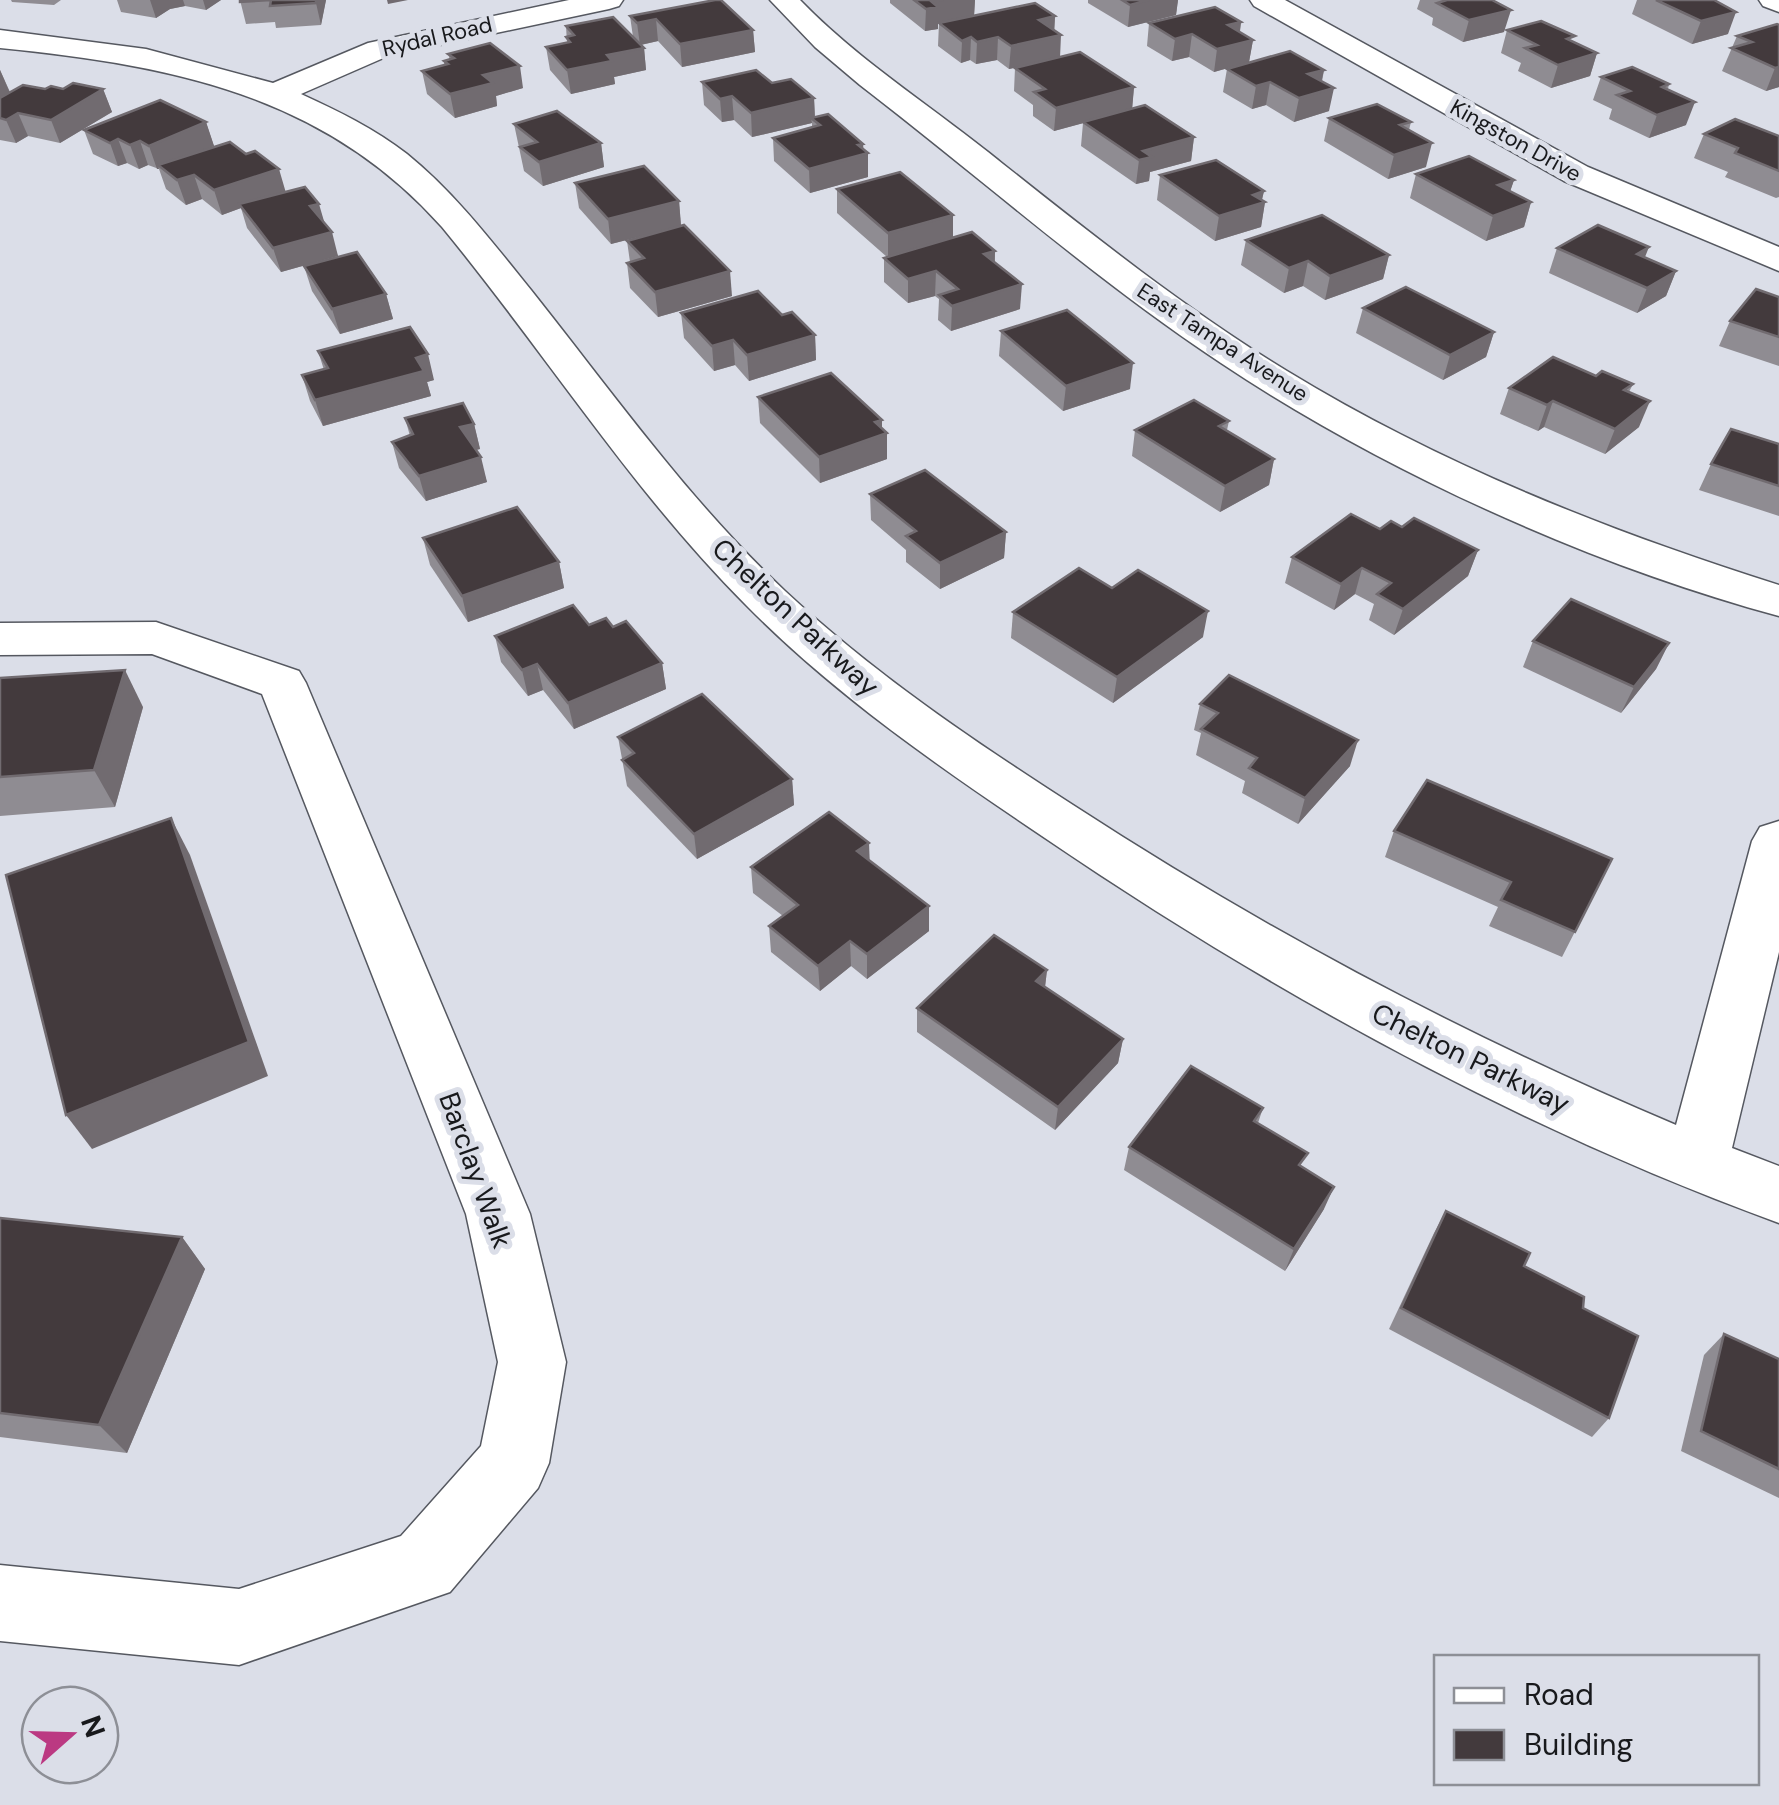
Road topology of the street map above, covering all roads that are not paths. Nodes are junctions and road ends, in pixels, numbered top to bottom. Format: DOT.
graph roads {
  1 [pos="609,0"];
  2 [pos="784,0"];
  3 [pos="1264,0"];
  4 [pos="0,39"];
  5 [pos="272,95"];
  6 [pos="1779,260"];
  7 [pos="1779,601"];
  8 [pos="0,639"];
  9 [pos="1779,841"];
  10 [pos="1696,1164"];
  11 [pos="1779,1195"];
  12 [pos="0,1602"];
  1 -- 5 [label="street, Rydal Road"];
  2 -- 7 [label="street, East Tampa Avenue"];
  3 -- 6 [label="street, Kingston Drive"];
  4 -- 5 [label="street, Chelton Parkway"];
  5 -- 10 [label="street, Chelton Parkway"];
  8 -- 12 [label="street, Barclay Walk"];
  9 -- 10 [label="street"];
  10 -- 11 [label="street, Chelton Parkway"];
}
